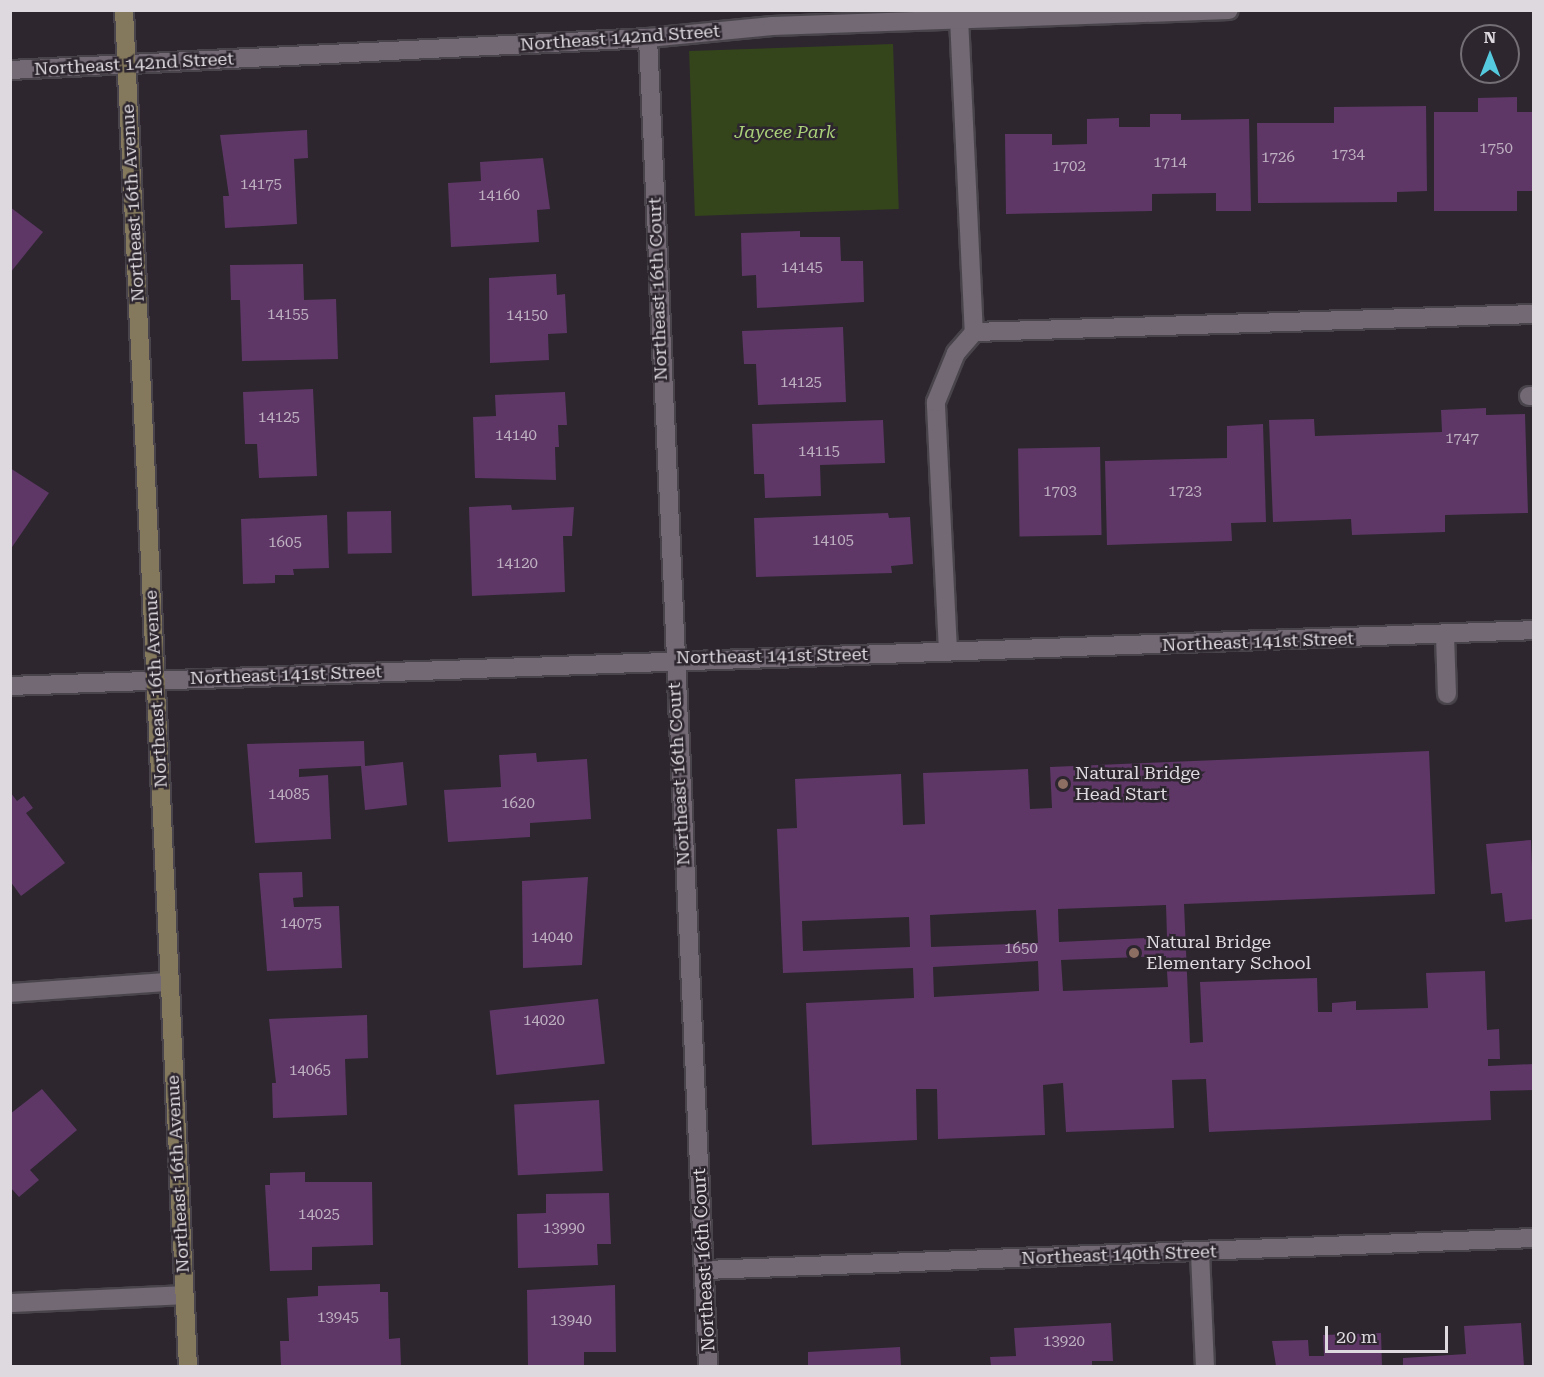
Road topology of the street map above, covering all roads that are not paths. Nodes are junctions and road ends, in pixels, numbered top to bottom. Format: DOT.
graph roads {
  1 [pos="124,10"];
  2 [pos="1229,10"];
  3 [pos="959,18"];
  4 [pos="648,38"];
  5 [pos="126,65"];
  6 [pos="10,70"];
  7 [pos="1533,314"];
  8 [pos="974,332"];
  9 [pos="1533,630"];
  10 [pos="1445,635"];
  11 [pos="948,651"];
  12 [pos="673,658"];
  13 [pos="155,681"];
  14 [pos="10,686"];
  15 [pos="1447,694"];
  16 [pos="168,982"];
  17 [pos="10,993"];
  18 [pos="1533,1238"];
  19 [pos="1200,1253"];
  20 [pos="705,1270"];
  21 [pos="184,1295"];
  22 [pos="10,1303"];
  23 [pos="188,1366"];
  24 [pos="708,1366"];
  25 [pos="1205,1366"];
  1 -- 5 [label="street, Northeast 16th Avenue"];
  2 -- 3 [label="street, Northeast 142nd Street"];
  3 -- 4 [label="street, Northeast 142nd Street"];
  3 -- 8 [label="street"];
  4 -- 5 [label="street, Northeast 142nd Street"];
  4 -- 12 [label="street, Northeast 16th Court"];
  5 -- 6 [label="street, Northeast 142nd Street"];
  5 -- 13 [label="street, Northeast 16th Avenue"];
  7 -- 8 [label="street"];
  8 -- 11 [label="street"];
  9 -- 10 [label="street, Northeast 141st Street"];
  10 -- 11 [label="street, Northeast 141st Street"];
  10 -- 15 [label="street"];
  11 -- 12 [label="street, Northeast 141st Street"];
  12 -- 13 [label="street, Northeast 141st Street"];
  12 -- 20 [label="street, Northeast 16th Court"];
  13 -- 14 [label="street, Northeast 141st Street"];
  13 -- 16 [label="street, Northeast 16th Avenue"];
  16 -- 17 [label="street"];
  16 -- 21 [label="street, Northeast 16th Avenue"];
  18 -- 19 [label="street, Northeast 140th Street"];
  19 -- 20 [label="street, Northeast 140th Street"];
  19 -- 25 [label="street"];
  20 -- 24 [label="street, Northeast 16th Court"];
  21 -- 22 [label="street"];
  21 -- 23 [label="street, Northeast 16th Avenue"];
}
